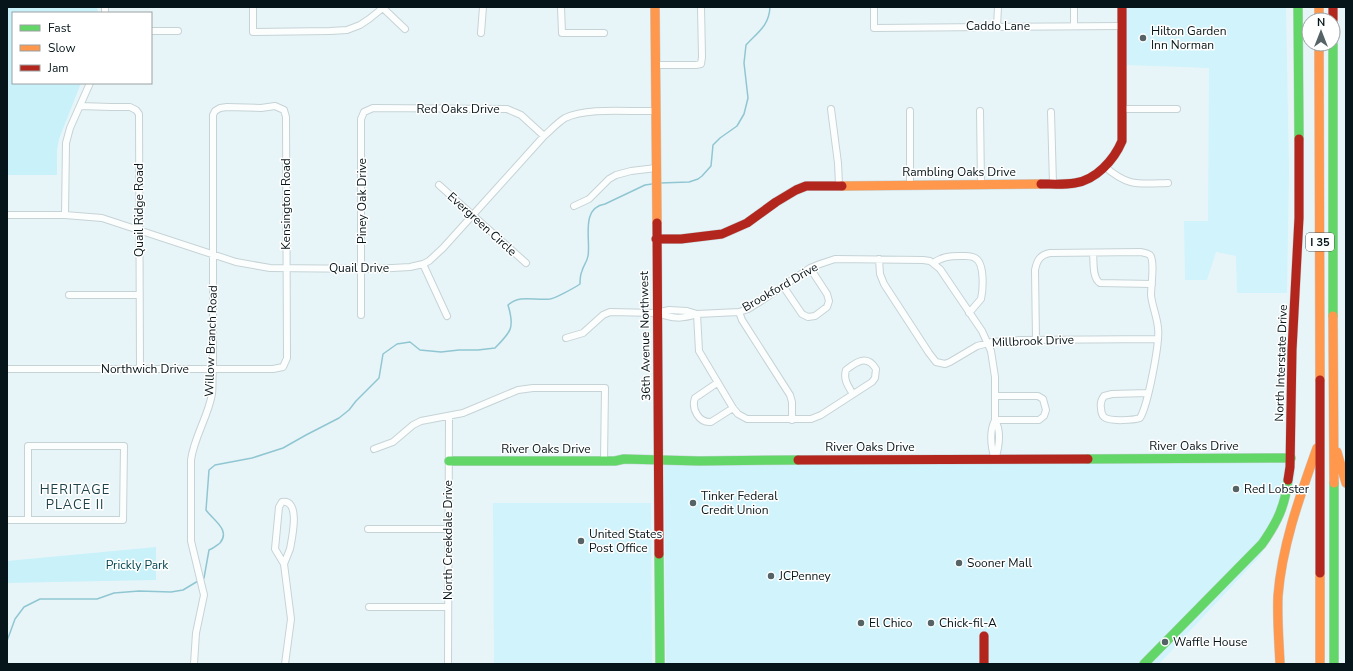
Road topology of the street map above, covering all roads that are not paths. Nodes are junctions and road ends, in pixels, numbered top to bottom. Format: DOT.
graph roads {
  1 [pos="253,7"];
  2 [pos="482,7"];
  3 [pos="561,7"];
  4 [pos="655,7"];
  5 [pos="701,7"];
  6 [pos="874,7"];
  7 [pos="998,7"];
  8 [pos="1074,7"];
  9 [pos="1122,7"];
  10 [pos="1298,7"];
  11 [pos="383,8"];
  12 [pos="998,26"];
  13 [pos="1074,26"];
  14 [pos="1122,26"];
  15 [pos="405,30"];
  16 [pos="152,31"];
  17 [pos="178,31"];
  18 [pos="481,33"];
  19 [pos="604,33"];
  20 [pos="1319,52"];
  21 [pos="1333,52"];
  22 [pos="655,65"];
  23 [pos="90,84"];
  24 [pos="80,106"];
  25 [pos="832,109"];
  26 [pos="1177,109"];
  27 [pos="218,110"];
  28 [pos="1123,110"];
  29 [pos="655,111"];
  30 [pos="910,111"];
  31 [pos="980,111"];
  32 [pos="364,112"];
  33 [pos="1052,112"];
  34 [pos="544,136"];
  35 [pos="1104,166"];
  36 [pos="656,173"];
  37 [pos="1168,183"];
  38 [pos="981,184"];
  39 [pos="1053,184"];
  40 [pos="439,185"];
  41 [pos="839,185"];
  42 [pos="910,185"];
  43 [pos="574,206"];
  44 [pos="7,215"];
  45 [pos="65,215"];
  46 [pos="473,215"];
  47 [pos="139,230"];
  48 [pos="656,239"];
  49 [pos="1093,253"];
  50 [pos="213,254"];
  51 [pos="880,259"];
  52 [pos="526,263"];
  53 [pos="933,263"];
  54 [pos="423,264"];
  55 [pos="810,268"];
  56 [pos="286,269"];
  57 [pos="362,269"];
  58 [pos="1152,284"];
  59 [pos="783,286"];
  60 [pos="69,295"];
  61 [pos="139,295"];
  62 [pos="656,312"];
  63 [pos="739,312"];
  64 [pos="969,313"];
  65 [pos="697,314"];
  66 [pos="361,315"];
  67 [pos="447,316"];
  68 [pos="566,338"];
  69 [pos="1158,339"];
  70 [pos="1036,340"];
  71 [pos="987,343"];
  72 [pos="283,367"];
  73 [pos="7,369"];
  74 [pos="140,369"];
  75 [pos="213,369"];
  76 [pos="717,383"];
  77 [pos="1148,393"];
  78 [pos="853,394"];
  79 [pos="995,396"];
  80 [pos="733,408"];
  81 [pos="449,417"];
  82 [pos="792,420"];
  83 [pos="995,420"];
  84 [pos="1320,440"];
  85 [pos="1333,440"];
  86 [pos="374,449"];
  87 [pos="1291,458"];
  88 [pos="658,460"];
  89 [pos="995,460"];
  90 [pos="448,461"];
  91 [pos="604,461"];
  92 [pos="1346,483"];
  93 [pos="7,520"];
  94 [pos="28,520"];
  95 [pos="368,529"];
  96 [pos="448,529"];
  97 [pos="284,564"];
  98 [pos="369,607"];
  99 [pos="448,607"];
  100 [pos="984,636"];
  101 [pos="194,664"];
  102 [pos="286,664"];
  103 [pos="448,664"];
  104 [pos="660,664"];
  105 [pos="984,664"];
  106 [pos="1144,664"];
  107 [pos="1280,664"];
  108 [pos="1320,664"];
  109 [pos="1334,664"];
  1 -- 11 [label="street"];
  2 -- 18 [label="street"];
  3 -- 19 [label="street"];
  4 -- 22 [label="main road, 36th Avenue Northwest"];
  5 -- 22 [label="street"];
  6 -- 12 [label="street, Caddo Lane"];
  7 -- 12 [label="street"];
  8 -- 13 [label="street"];
  9 -- 14 [label="main road, Rambling Oaks Drive"];
  10 -- 87 [label="main road, North Interstate Drive"];
  11 -- 15 [label="street"];
  12 -- 13 [label="street, Caddo Lane"];
  13 -- 14 [label="street, Caddo Lane"];
  14 -- 28 [label="main road, Rambling Oaks Drive"];
  16 -- 17 [label="street"];
  20 -- 84 [label="main road, I 35"];
  21 -- 85 [label="main road, I 35"];
  22 -- 29 [label="main road, 36th Avenue Northwest"];
  23 -- 24 [label="street"];
  24 -- 45 [label="street"];
  24 -- 47 [label="street, Quail Ridge Road"];
  25 -- 41 [label="street"];
  26 -- 28 [label="street"];
  27 -- 50 [label="street, Willow Branch Road"];
  27 -- 56 [label="street, Kensington Road"];
  28 -- 35 [label="main road, Rambling Oaks Drive"];
  29 -- 34 [label="street, Quail Drive"];
  29 -- 36 [label="main road, 36th Avenue Northwest"];
  30 -- 42 [label="street"];
  31 -- 38 [label="street"];
  32 -- 34 [label="street, Red Oaks Drive"];
  32 -- 57 [label="street, Piney Oak Drive"];
  33 -- 39 [label="street"];
  34 -- 46 [label="street, Quail Drive"];
  35 -- 37 [label="street"];
  35 -- 39 [label="main road, Rambling Oaks Drive"];
  36 -- 43 [label="street"];
  36 -- 48 [label="main road, 36th Avenue Northwest"];
  38 -- 39 [label="main road, Rambling Oaks Drive"];
  38 -- 42 [label="main road, Rambling Oaks Drive"];
  40 -- 46 [label="street, Evergreen Circle"];
  41 -- 42 [label="main road, Rambling Oaks Drive"];
  41 -- 48 [label="main road, Rambling Oaks Drive"];
  44 -- 45 [label="street, Quail Drive"];
  45 -- 47 [label="street, Quail Drive"];
  46 -- 52 [label="street, Evergreen Circle"];
  46 -- 54 [label="street, Quail Drive"];
  47 -- 50 [label="street, Quail Drive"];
  47 -- 61 [label="street, Quail Ridge Road"];
  48 -- 62 [label="main road, 36th Avenue Northwest"];
  49 -- 58 [label="street"];
  49 -- 58 [label="street"];
  49 -- 70 [label="street"];
  50 -- 56 [label="street, Quail Drive"];
  50 -- 75 [label="street, Willow Branch Road"];
  51 -- 53 [label="street, Brookford Drive"];
  51 -- 55 [label="street, Brookford Drive"];
  51 -- 71 [label="street, Millbrook Drive"];
  53 -- 64 [label="street"];
  53 -- 64 [label="street"];
  54 -- 57 [label="street, Quail Drive"];
  54 -- 67 [label="street"];
  55 -- 59 [label="street, Brookford Drive"];
  55 -- 59 [label="street"];
  56 -- 57 [label="street, Quail Drive"];
  56 -- 72 [label="street, Kensington Road"];
  57 -- 66 [label="street, Piney Oak Drive"];
  58 -- 69 [label="street"];
  59 -- 63 [label="street, Brookford Drive"];
  60 -- 61 [label="street"];
  61 -- 74 [label="street, Quail Ridge Road"];
  62 -- 65 [label="street, Brookford Drive"];
  62 -- 68 [label="street, Brookford Drive"];
  62 -- 88 [label="main road, 36th Avenue Northwest"];
  63 -- 65 [label="street, Brookford Drive"];
  63 -- 82 [label="street"];
  64 -- 71 [label="street"];
  65 -- 76 [label="street"];
  69 -- 70 [label="street, Millbrook Drive"];
  69 -- 77 [label="street"];
  70 -- 71 [label="street, Millbrook Drive"];
  71 -- 79 [label="street"];
  72 -- 75 [label="street, Northwich Drive"];
  73 -- 74 [label="street, Northwich Drive"];
  74 -- 75 [label="street, Northwich Drive"];
  75 -- 101 [label="street, Willow Branch Road"];
  76 -- 80 [label="street"];
  76 -- 80 [label="street"];
  77 -- 77 [label="street"];
  78 -- 78 [label="street"];
  78 -- 82 [label="street"];
  79 -- 83 [label="street"];
  79 -- 83 [label="street"];
  80 -- 82 [label="street"];
  81 -- 86 [label="street"];
  81 -- 90 [label="street, North Creekdale Drive"];
  81 -- 91 [label="street"];
  83 -- 89 [label="street"];
  84 -- 107 [label="main road"];
  84 -- 108 [label="main road, I 35"];
  85 -- 92 [label="main road"];
  85 -- 109 [label="main road, I 35"];
  87 -- 89 [label="main road, River Oaks Drive"];
  87 -- 106 [label="main road, North Interstate Drive"];
  88 -- 89 [label="main road, River Oaks Drive"];
  88 -- 91 [label="main road, River Oaks Drive"];
  88 -- 104 [label="main road, 36th Avenue Northwest"];
  90 -- 91 [label="main road, River Oaks Drive"];
  90 -- 96 [label="street, North Creekdale Drive"];
  93 -- 94 [label="street"];
  94 -- 94 [label="street"];
  95 -- 96 [label="street"];
  96 -- 99 [label="street, North Creekdale Drive"];
  97 -- 97 [label="street"];
  97 -- 102 [label="street"];
  98 -- 99 [label="street"];
  99 -- 103 [label="street, North Creekdale Drive"];
  100 -- 105 [label="main road"];
}
